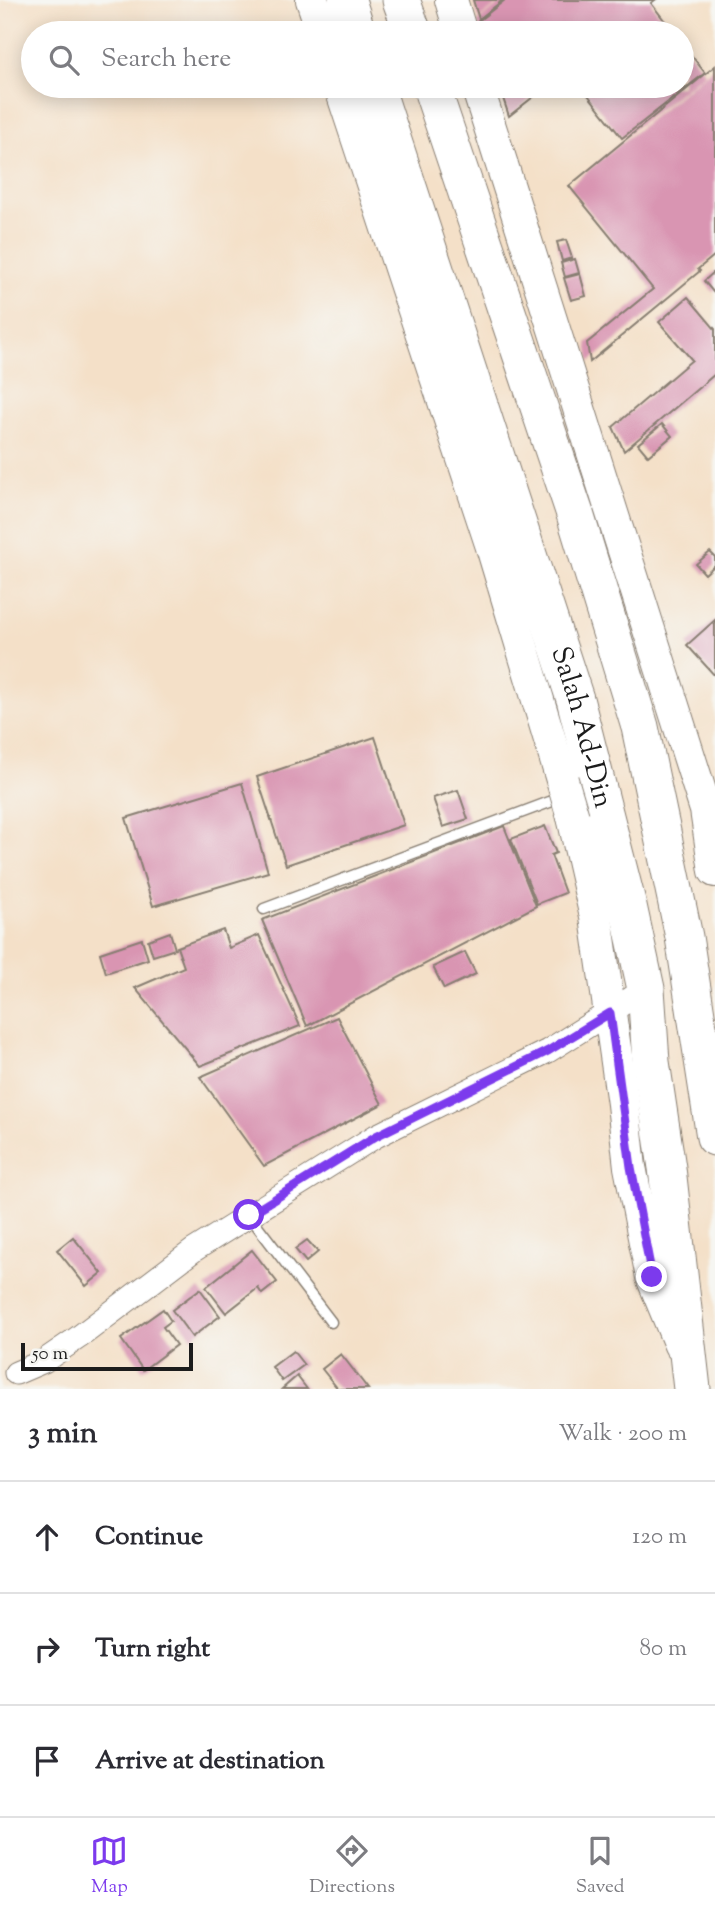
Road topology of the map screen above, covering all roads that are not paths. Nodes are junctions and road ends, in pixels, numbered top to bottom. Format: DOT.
graph roads {
  1 [pos="312,0"];
  2 [pos="347,0"];
  3 [pos="401,0"];
  4 [pos="451,0"];
  5 [pos="319,21"];
  6 [pos="354,21"];
  7 [pos="409,21"];
  8 [pos="457,21"];
  9 [pos="344,98"];
  10 [pos="379,98"];
  11 [pos="435,98"];
  12 [pos="481,98"];
  13 [pos="579,793"];
  14 [pos="715,871"];
  15 [pos="264,909"];
  16 [pos="646,989"];
  17 [pos="610,1013"];
  18 [pos="715,1137"];
  19 [pos="249,1215"];
  20 [pos="331,1322"];
  21 [pos="12,1375"];
  22 [pos="690,1378"];
  1 -- 5 [label="main road"];
  2 -- 6 [label="highway"];
  3 -- 7 [label="highway"];
  4 -- 8 [label="main road"];
  9 -- 13 [label="main road"];
  10 -- 13 [label="highway, Salah Ad-Din"];
  11 -- 18 [label="highway, Salah Ad-Din"];
  12 -- 14 [label="main road"];
  13 -- 15 [label="lane"];
  13 -- 16 [label="highway, Salah Ad-Din"];
  13 -- 17 [label="main road"];
  16 -- 17 [label="street"];
  16 -- 22 [label="highway, Salah Ad-Din"];
  17 -- 19 [label="street"];
  17 -- 22 [label="main road"];
  19 -- 20 [label="lane"];
  19 -- 21 [label="street"];
}
